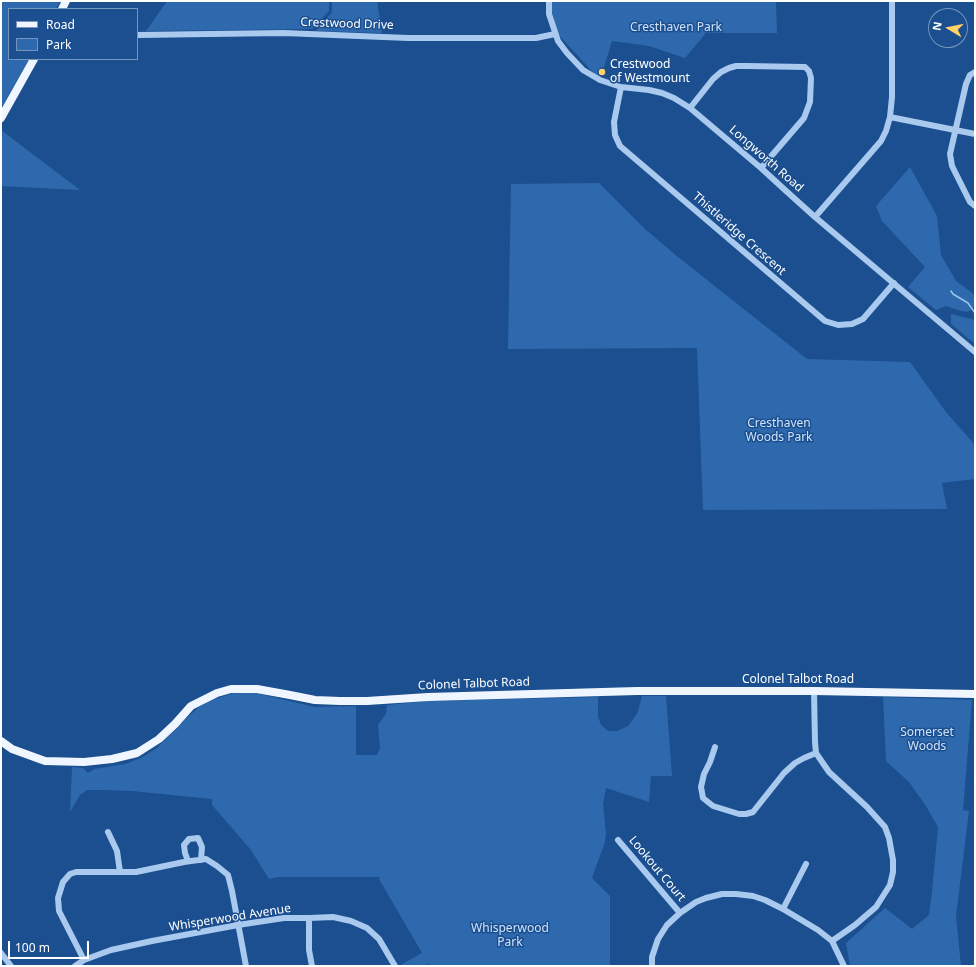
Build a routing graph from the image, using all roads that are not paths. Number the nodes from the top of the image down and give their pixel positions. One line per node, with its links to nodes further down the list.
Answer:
1 (549, 1): 3 (street, Longworth Road)
2 (892, 1): 9 (street)
3 (555, 34): 4 (street, Crestwood Drive); 7 (street, Longworth Road)
4 (138, 35)
5 (33, 60): 10 (main road)
6 (975, 72): 11 (street)
7 (621, 87): 8 (street, Longworth Road); 16 (street, Thistleridge Crescent)
8 (690, 108): 13 (street, Longworth Road); 13 (street)
9 (890, 117): 11 (street); 15 (street)
10 (1, 118)
11 (955, 130): 12 (street); 14 (street)
12 (975, 134)
13 (761, 168): 15 (street, Longworth Road)
14 (975, 206)
15 (815, 217): 16 (street, Longworth Road)
16 (894, 283): 17 (street, Longworth Road)
17 (975, 352)
18 (814, 691): 19 (main road, Colonel Talbot Road); 20 (main road, Colonel Talbot Road); 22 (street)
19 (975, 694)
20 (1, 741)
21 (715, 747): 22 (street)
22 (816, 753): 33 (street)
23 (108, 832): 28 (street)
24 (618, 840): 30 (street, Lookout Court)
25 (201, 860): 26 (street); 26 (street); 32 (street)
26 (188, 861): 28 (street)
27 (806, 864): 29 (street)
28 (120, 872): 35 (street)
29 (783, 909): 30 (street); 33 (street)
30 (680, 913): 41 (street)
31 (309, 918): 32 (street, Whisperwood Avenue); 39 (street); 40 (street, Whisperwood Avenue)
32 (238, 926): 35 (street, Whisperwood Avenue); 38 (street)
33 (832, 941): 42 (street)
34 (1, 953): 36 (street)
35 (84, 960): 37 (street, Whisperwood Avenue)
36 (11, 966)
37 (75, 966)
38 (246, 966)
39 (312, 966)
40 (395, 966)
41 (652, 966)
42 (844, 966)

